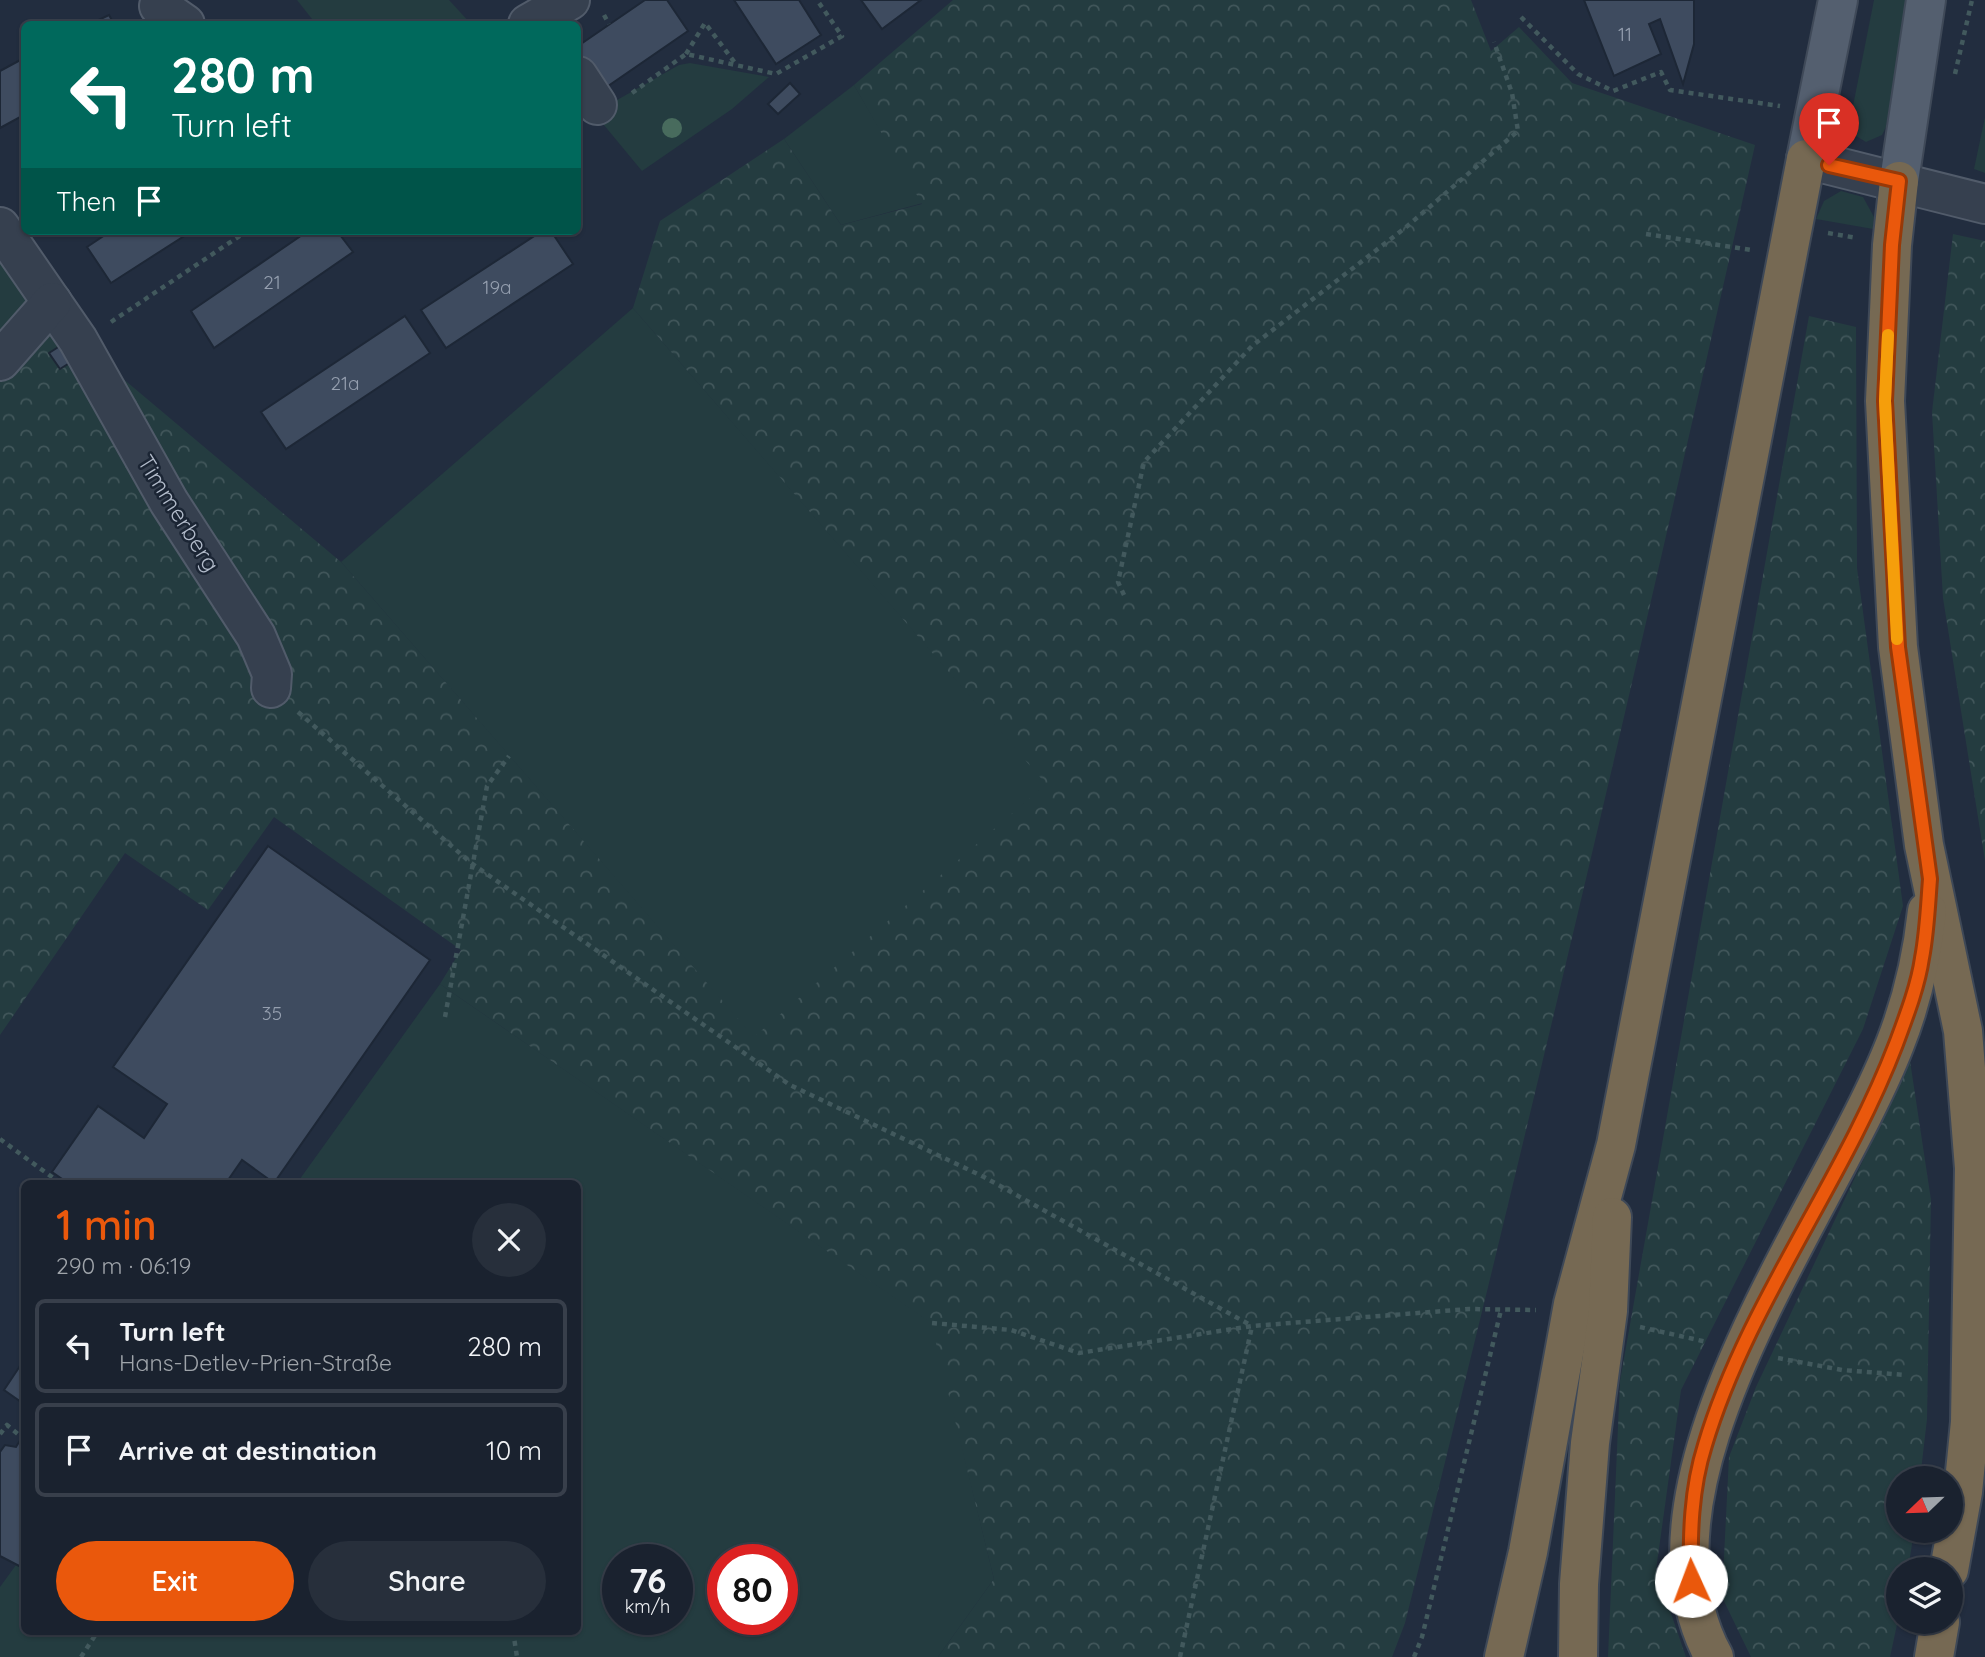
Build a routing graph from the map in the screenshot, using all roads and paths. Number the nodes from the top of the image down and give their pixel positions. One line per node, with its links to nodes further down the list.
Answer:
1 (817, 0): 7 (path)
2 (1838, 0): 10 (main road)
3 (1926, 0): 11 (main road)
4 (1521, 17): 9 (path)
5 (1493, 42): 22 (path)
6 (686, 54): 7 (path); 7 (path); 8 (path)
7 (736, 64)
8 (587, 91)
9 (1788, 108)
10 (1806, 159): 11 (street); 14 (highway)
11 (1899, 181): 12 (street); 17 (highway)
12 (1985, 204)
13 (0, 226): 19 (street, Timmerberg)
14 (1792, 226): 17 (path); 29 (highway)
15 (1646, 234): 18 (path)
16 (241, 235): 20 (path)
17 (1892, 245): 26 (highway)
18 (1759, 252)
19 (52, 302): 20 (street, Timmerberg); 21 (street)
20 (78, 340): 23 (street, Timmerberg)
21 (0, 361)
22 (1124, 595)
23 (271, 688): 25 (path)
24 (509, 756): 25 (path)
25 (471, 863): 27 (path); 34 (path)
26 (1930, 879): 41 (highway); 51 (highway)
27 (445, 1017)
28 (0, 1139): 30 (path)
29 (1616, 1145): 49 (highway); 50 (highway)
30 (57, 1180)
31 (1501, 1310): 32 (path); 34 (path); 48 (path)
32 (1539, 1310)
33 (932, 1323): 34 (path)
34 (1252, 1326): 47 (path)
35 (1633, 1326): 36 (path)
36 (1717, 1345)
37 (1767, 1355): 38 (path)
38 (1906, 1376)
39 (0, 1434): 40 (path)
40 (21, 1437)
41 (1951, 1557)
42 (1938, 1634): 52 (highway)
43 (95, 1635): 45 (path)
44 (514, 1635): 46 (path)
45 (81, 1657)
46 (517, 1657)
47 (1180, 1657)
48 (1414, 1657)
49 (1504, 1657)
50 (1578, 1657)
51 (1714, 1657)
52 (1934, 1657)

